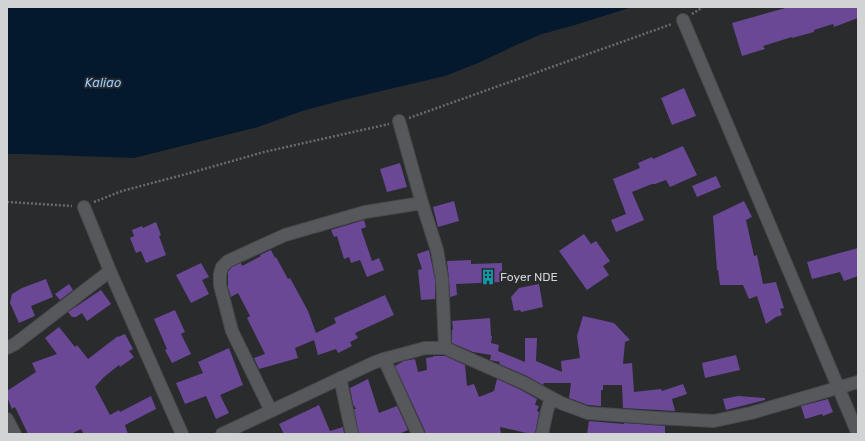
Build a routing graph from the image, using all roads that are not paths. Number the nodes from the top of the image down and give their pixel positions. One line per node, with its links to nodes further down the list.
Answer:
1 (683, 20): 11 (street)
2 (399, 121): 3 (street)
3 (422, 203): 7 (street); 13 (street)
4 (84, 206): 5 (street)
5 (110, 271): 6 (street); 16 (street)
6 (7, 348)
7 (445, 348): 8 (street); 12 (street)
8 (384, 359): 9 (street); 19 (street)
9 (340, 378): 13 (street); 18 (street)
10 (858, 382): 11 (street)
11 (839, 387): 12 (street); 21 (street)
12 (551, 398): 20 (street)
13 (271, 411): 17 (street)
14 (7, 419): 15 (street)
15 (15, 434)
16 (182, 434)
17 (222, 434)
18 (352, 434)
19 (418, 434)
20 (542, 434)
21 (858, 434)

